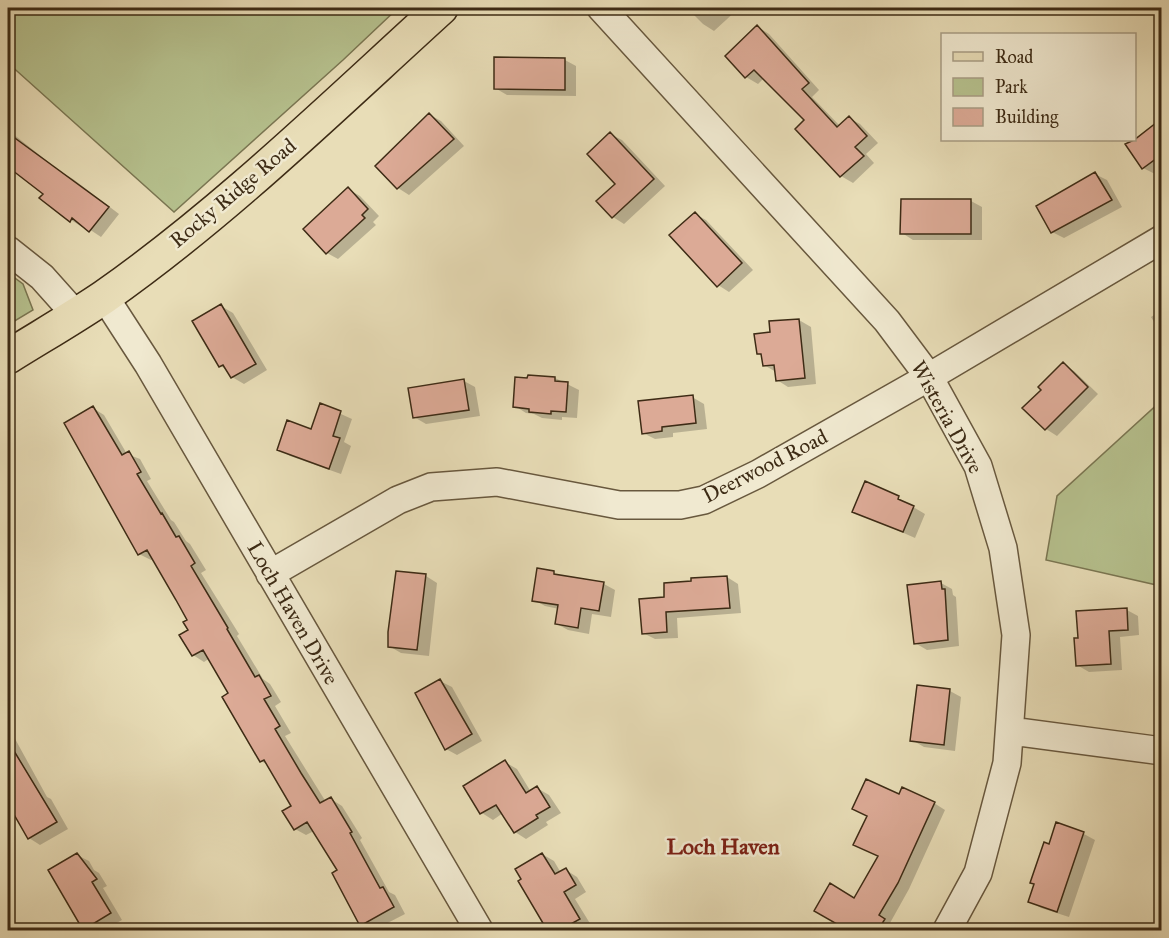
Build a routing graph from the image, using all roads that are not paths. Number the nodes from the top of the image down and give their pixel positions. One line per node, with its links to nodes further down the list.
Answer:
1 (441, 8): 5 (main road, Rocky Ridge Road)
2 (601, 8): 8 (street, Wisteria Drive)
3 (1161, 239): 8 (street, Deerwood Road)
4 (8, 250): 6 (street)
5 (104, 296): 6 (main road, Rocky Ridge Road); 9 (street, Loch Haven Drive)
6 (76, 315): 7 (main road, Rocky Ridge Road)
7 (8, 357)
8 (929, 377): 9 (street, Deerwood Road); 10 (street, Wisteria Drive)
9 (270, 574): 12 (street, Loch Haven Drive)
10 (1011, 731): 11 (street); 13 (street, Wisteria Drive)
11 (1161, 751)
12 (479, 930)
13 (947, 930)

